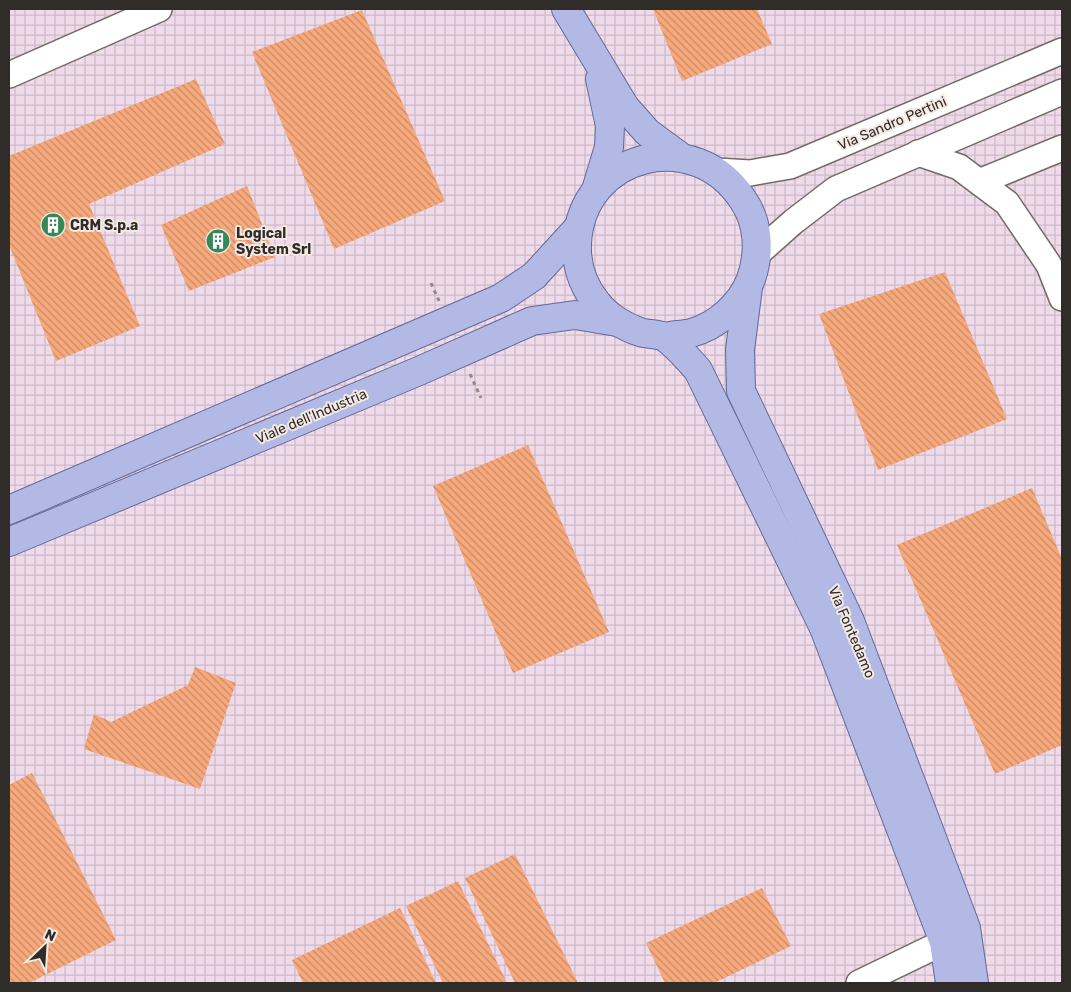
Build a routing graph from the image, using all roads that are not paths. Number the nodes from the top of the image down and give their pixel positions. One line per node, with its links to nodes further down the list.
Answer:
1 (159, 9): 5 (street)
2 (566, 9): 4 (main road, Via Fontedamo)
3 (1062, 51): 10 (street, Via Sandro Pertini)
4 (596, 60): 9 (main road, Via Fontedamo); 12 (main road, Via Fontedamo)
5 (9, 75)
6 (1062, 92): 8 (street)
7 (1062, 148): 11 (street)
8 (918, 153): 11 (street); 14 (street)
9 (681, 157): 10 (main road, Via Fontedamo); 12 (main road, Via Fontedamo)
10 (717, 172): 14 (main road, Via Fontedamo)
11 (979, 182): 16 (street)
12 (596, 190): 13 (main road, Via Fontedamo)
13 (578, 228): 17 (main road, Via Fontedamo); 19 (main road)
14 (757, 254): 15 (main road, Via Fontedamo)
15 (749, 284): 18 (main road, Via Fontedamo); 24 (main road, Via Fontedamo)
16 (1062, 298)
17 (617, 322): 18 (main road, Via Fontedamo); 20 (main road, Viale dell'Industria)
18 (665, 336): 21 (main road, Via Fontedamo)
19 (9, 510)
20 (9, 542)
21 (944, 942): 22 (street); 23 (main road, Via Fontedamo)
22 (860, 983)
23 (950, 983)
24 (974, 983)

